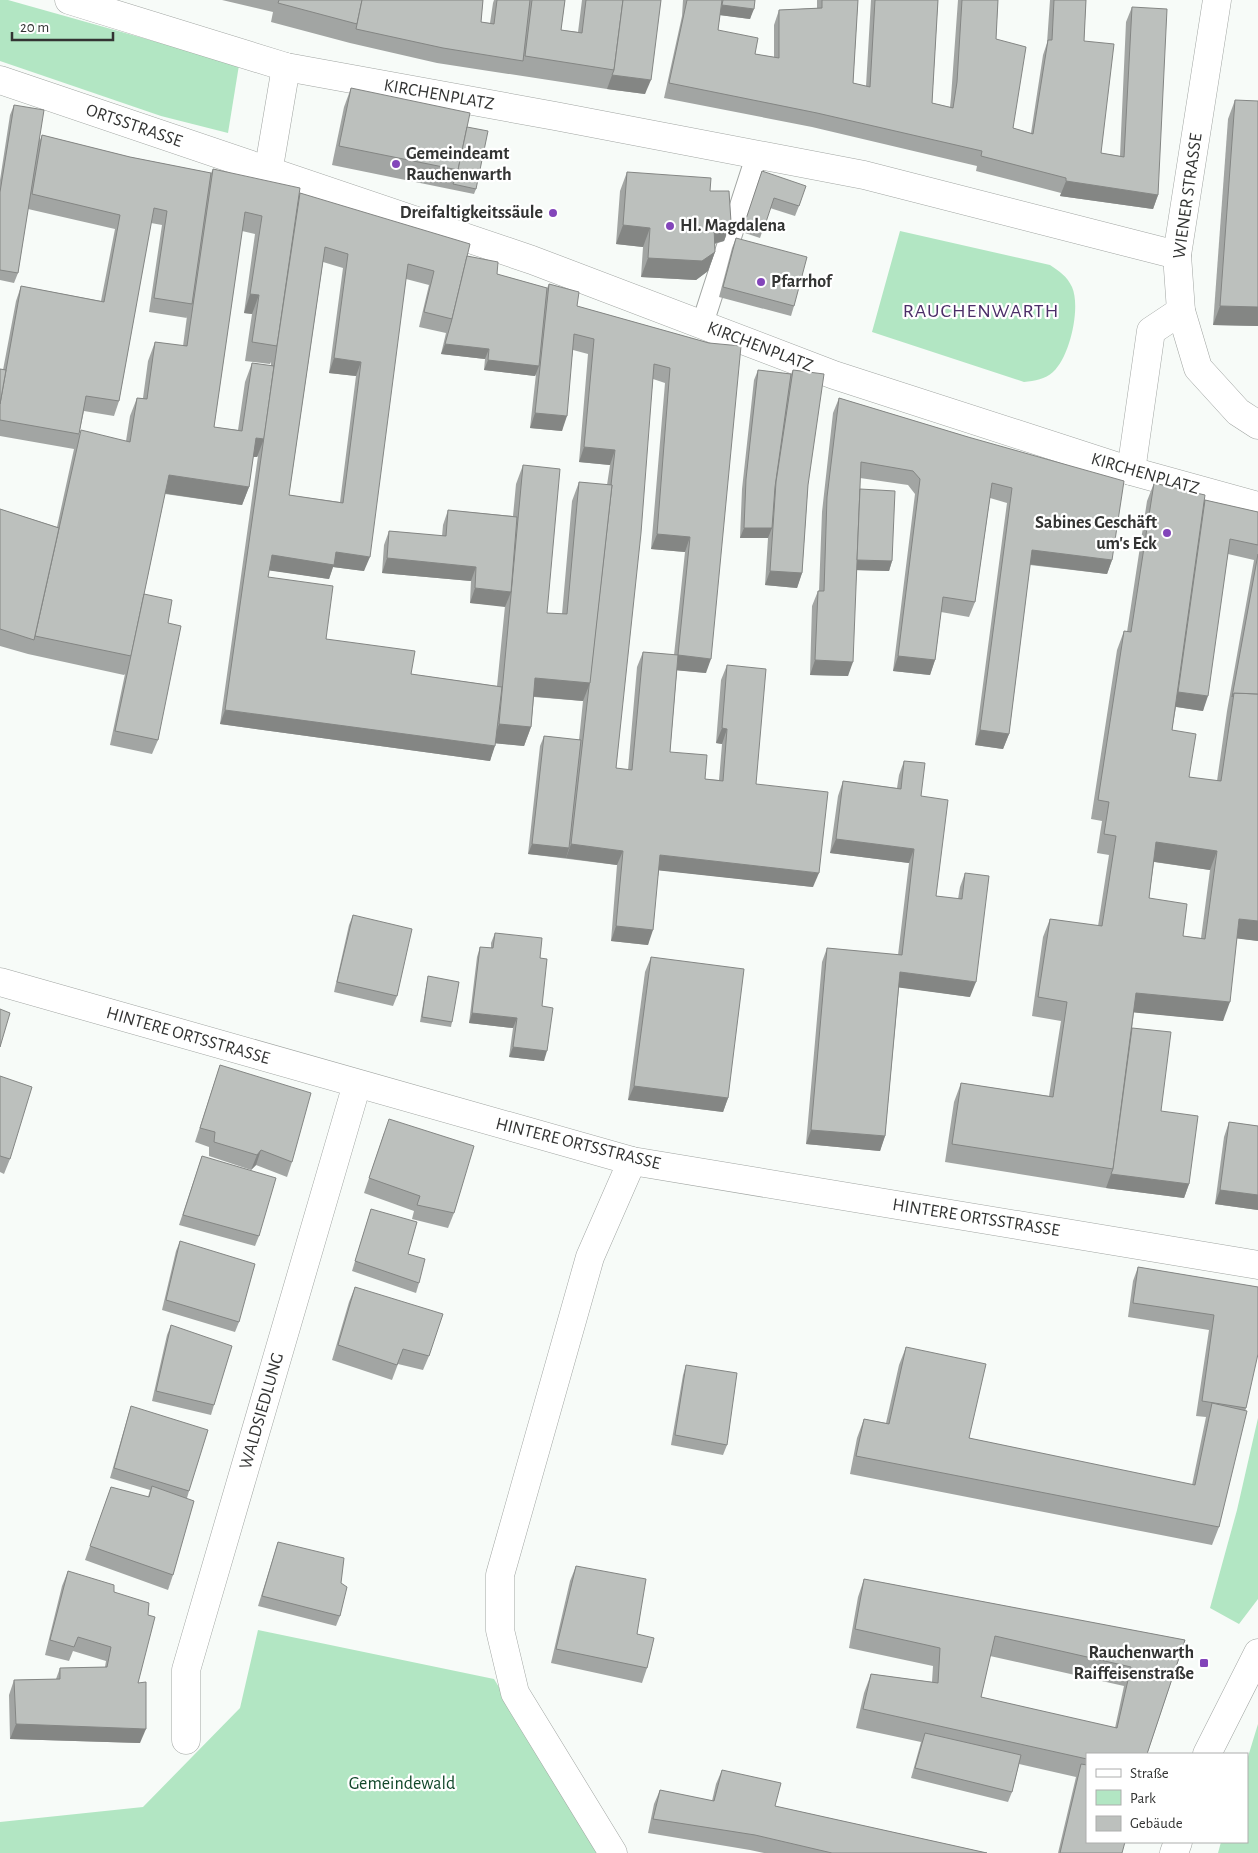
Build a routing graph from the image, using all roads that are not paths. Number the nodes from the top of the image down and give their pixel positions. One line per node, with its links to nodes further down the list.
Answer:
1 (69, 0): 3 (street)
2 (1218, 0): 7 (street, WIENER STRASSE)
3 (286, 67): 5 (street, KIRCHENPLATZ); 6 (street)
4 (0, 80): 6 (street, ORTSSTRASSE)
5 (757, 155): 7 (street, KIRCHENPLATZ); 9 (street)
6 (268, 172): 9 (street, KIRCHENPLATZ)
7 (1177, 255): 8 (street, WIENER STRASSE)
8 (1181, 311): 10 (street, WIENER STRASSE); 11 (street)
9 (702, 325): 11 (street, KIRCHENPLATZ)
10 (1258, 425)
11 (1131, 471): 12 (street, KIRCHENPLATZ)
12 (1258, 506)
13 (0, 982): 14 (street, HINTERE ORTSSTRASSE)
14 (357, 1084): 15 (street, HINTERE ORTSSTRASSE); 18 (street, WALDSIEDLUNG)
15 (632, 1161): 16 (street, HINTERE ORTSSTRASSE); 20 (street)
16 (1258, 1265)
17 (1258, 1653): 19 (street)
18 (186, 1740)
19 (1208, 1753)
20 (613, 1853)

